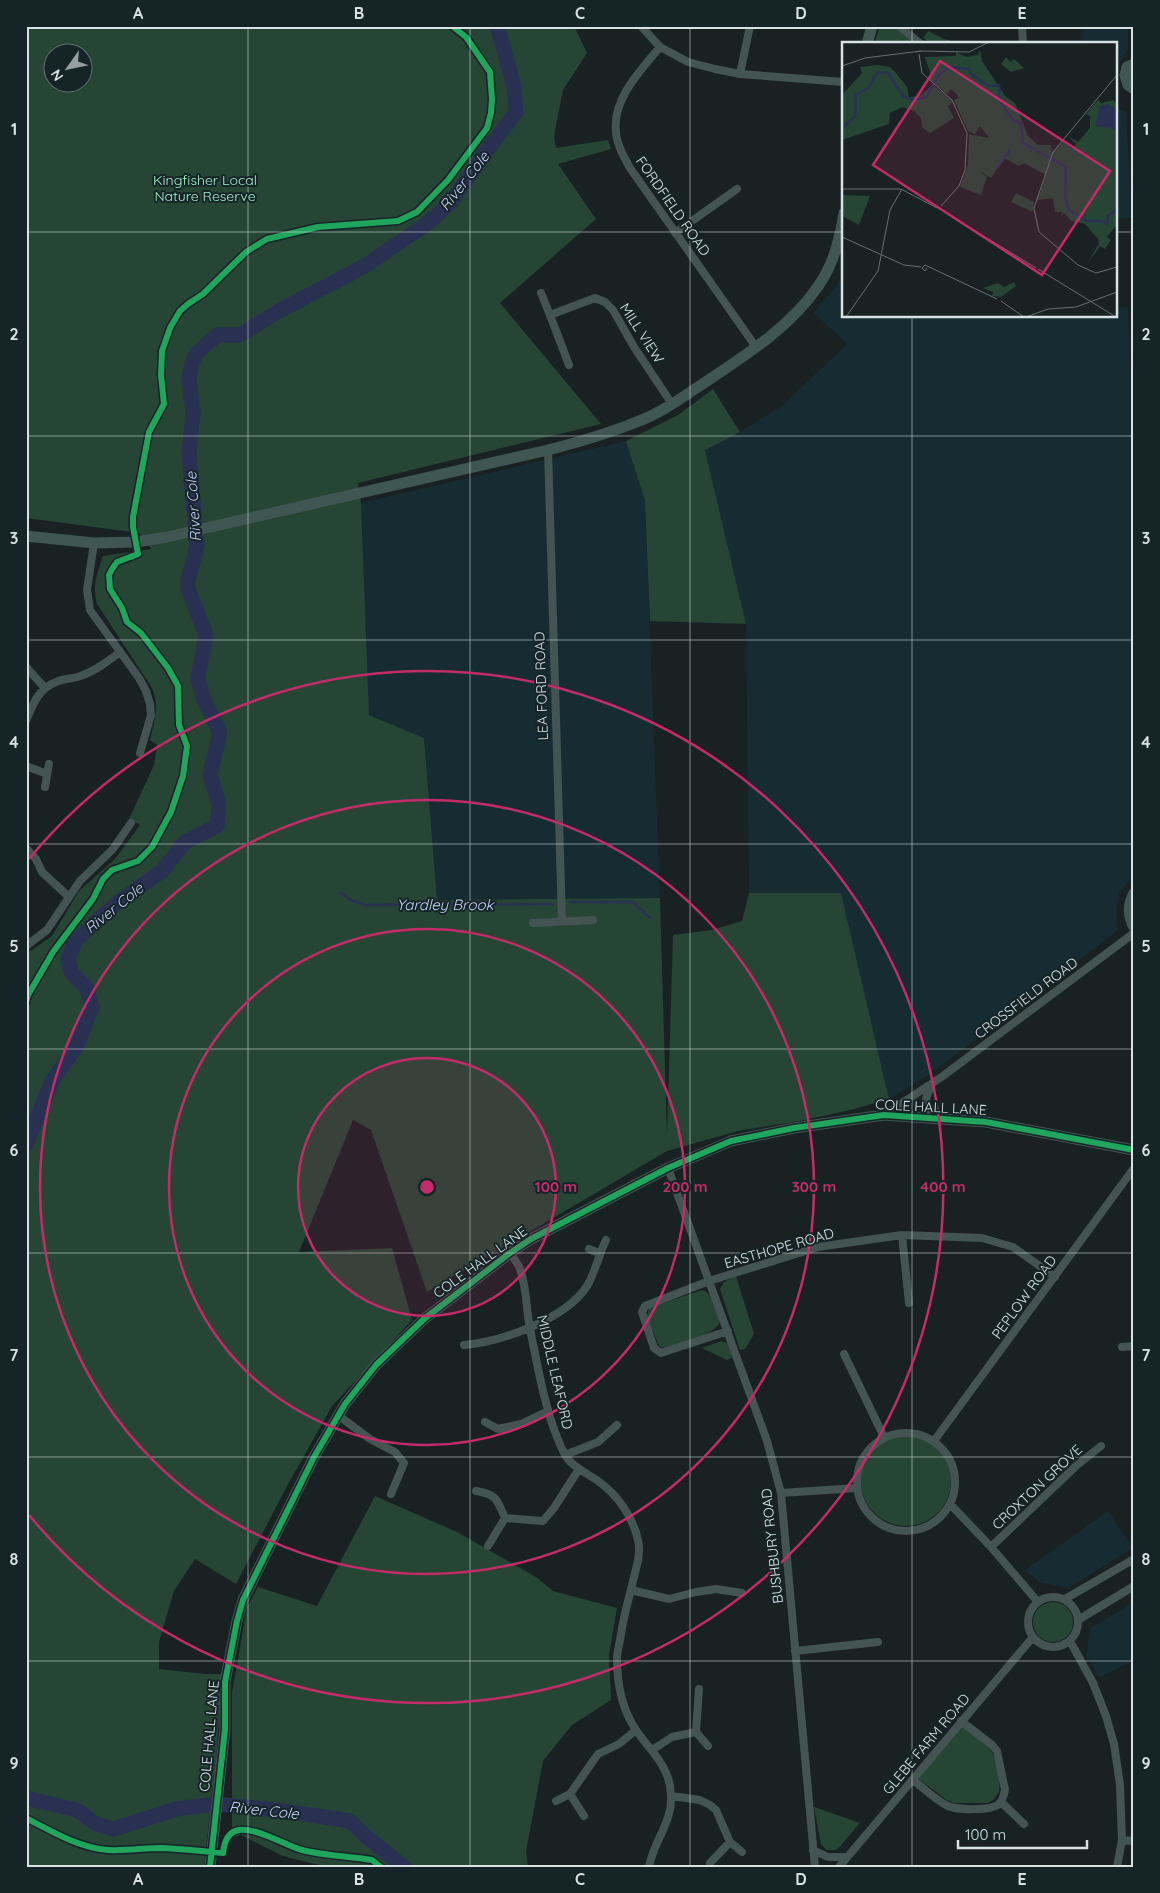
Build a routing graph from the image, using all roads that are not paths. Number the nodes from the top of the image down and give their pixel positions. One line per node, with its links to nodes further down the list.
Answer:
1 (640, 26): 11 (street)
2 (750, 26): 13 (street)
3 (872, 26): 8 (street)
4 (899, 26): 7 (street)
5 (903, 26): 7 (street)
6 (1022, 26): 10 (street)
7 (908, 35): 9 (street)
8 (868, 42)
9 (918, 42)
10 (1023, 42)
11 (660, 47): 13 (street); 19 (street, FORDFIELD ROAD)
12 (1134, 64): 14 (street)
13 (740, 74): 15 (street)
14 (1120, 74): 16 (street)
15 (842, 82)
16 (1134, 89)
17 (738, 189): 19 (street)
18 (842, 223): 22 (street)
19 (675, 233): 22 (street, FORDFIELD ROAD)
20 (541, 292): 21 (street)
21 (550, 315): 23 (street); 24 (street, MILL VIEW)
22 (756, 347): 24 (street)
23 (568, 365)
24 (672, 404): 25 (street)
25 (548, 450): 27 (street); 41 (street, LEA FORD ROAD)
26 (26, 536): 27 (street)
27 (94, 543): 28 (street)
28 (120, 652): 30 (street); 32 (street)
29 (26, 666): 30 (street)
30 (45, 688): 31 (street)
31 (26, 721)
32 (140, 754)
33 (49, 764): 35 (street)
34 (26, 766): 35 (street)
35 (47, 774): 36 (street)
36 (45, 787)
37 (132, 823): 40 (street)
38 (26, 848): 40 (street)
39 (1134, 893): 44 (street)
40 (68, 896): 46 (street)
41 (562, 920): 42 (street); 43 (street)
42 (593, 920)
43 (533, 923)
44 (1134, 927)
45 (1134, 933): 47 (street, CROSSFIELD ROAD)
46 (26, 946)
47 (933, 1082): 48 (street, CROSSFIELD ROAD); 49 (street)
48 (884, 1115): 49 (street, COLE HALL LANE); 51 (street, COLE HALL LANE)
49 (927, 1117): 50 (street, COLE HALL LANE)
50 (1134, 1150)
51 (668, 1168): 56 (street, COLE HALL LANE); 59 (street, BUSHBURY ROAD)
52 (1134, 1168): 58 (street, PEPLOW ROAD)
53 (902, 1235): 58 (street, EASTHOPE ROAD); 59 (street, EASTHOPE ROAD); 60 (street)
54 (606, 1240): 57 (street)
55 (589, 1249): 57 (street)
56 (510, 1253): 61 (street, MIDDLE LEAFORD); 68 (street, COLE HALL LANE)
57 (599, 1253): 61 (street)
58 (1054, 1278): 72 (street, PEPLOW ROAD)
59 (709, 1281): 62 (street, BUSHBURY ROAD); 62 (street, EASTHOPE ROAD)
60 (909, 1303)
61 (530, 1327): 63 (street); 67 (street, MIDDLE LEAFORD)
62 (728, 1330): 78 (street, BUSHBURY ROAD)
63 (464, 1345)
64 (1134, 1346): 65 (street)
65 (1122, 1347)
66 (844, 1354): 71 (street)
67 (548, 1411): 69 (street); 74 (street, MIDDLE LEAFORD)
68 (339, 1416): 79 (street); 115 (street, COLE HALL LANE)
69 (485, 1422)
70 (617, 1425): 74 (street)
71 (884, 1437): 72 (street); 76 (street)
72 (934, 1441): 80 (street)
73 (1101, 1446): 83 (street, CROXTON GROVE)
74 (565, 1455): 75 (street, MIDDLE LEAFORD)
75 (579, 1469): 81 (street); 86 (street, MIDDLE LEAFORD)
76 (857, 1488): 78 (street); 80 (street)
77 (476, 1491): 81 (street)
78 (781, 1493): 94 (street, BUSHBURY ROAD)
79 (391, 1494)
80 (950, 1504): 83 (street)
81 (505, 1518): 82 (street)
82 (488, 1546)
83 (991, 1547): 89 (street)
84 (1134, 1559): 88 (street)
85 (1134, 1586): 90 (street)
86 (631, 1590): 87 (street); 97 (street, MIDDLE LEAFORD)
87 (742, 1593)
88 (1064, 1599): 89 (street); 90 (street)
89 (1038, 1602): 91 (street)
90 (1078, 1620): 92 (street)
91 (1033, 1637): 92 (street); 96 (street, GLEBE FARM ROAD)
92 (1070, 1641): 108 (street)
93 (878, 1642): 94 (street)
94 (795, 1651): 111 (street, BUSHBURY ROAD)
95 (699, 1689): 98 (street)
96 (961, 1721): 101 (street, GLEBE FARM ROAD); 105 (street)
97 (636, 1730): 100 (street, MIDDLE LEAFORD); 102 (street)
98 (696, 1732): 99 (street); 100 (street)
99 (708, 1746)
100 (652, 1750): 103 (street, MIDDLE LEAFORD)
101 (913, 1780): 105 (street); 113 (street, GLEBE FARM ROAD)
102 (570, 1794): 104 (street); 106 (street)
103 (672, 1796): 110 (street); 116 (street, MIDDLE LEAFORD)
104 (556, 1801)
105 (1001, 1802): 107 (street)
106 (584, 1816)
107 (1024, 1824)
108 (1122, 1840): 109 (street); 119 (street)
109 (1134, 1841)
110 (730, 1842): 112 (street); 114 (street)
111 (813, 1850): 113 (street); 117 (street, BUSHBURY ROAD)
112 (742, 1852)
113 (847, 1857): 118 (street, GLEBE FARM ROAD)
114 (710, 1863)
115 (210, 1867)
116 (649, 1867)
117 (815, 1867)
118 (839, 1867)
119 (1117, 1867)

